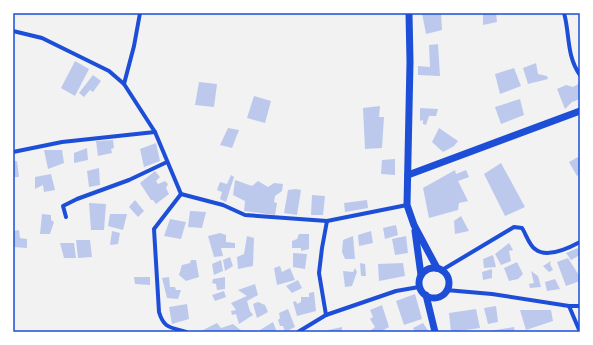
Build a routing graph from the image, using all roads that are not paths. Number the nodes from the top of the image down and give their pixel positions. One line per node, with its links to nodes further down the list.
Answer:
1 (140, 13): 6 (street)
2 (409, 13): 11 (street)
3 (564, 13): 5 (street)
4 (13, 31): 6 (street)
5 (580, 75)
6 (124, 84): 8 (street)
7 (580, 110): 11 (street)
8 (155, 132): 9 (street); 10 (street)
9 (13, 152)
10 (168, 162): 12 (street); 14 (street)
11 (408, 175): 13 (street)
12 (182, 194): 15 (street); 26 (street)
13 (407, 205): 15 (street); 16 (street)
14 (66, 217)
15 (327, 221): 25 (street)
16 (414, 225): 18 (street); 19 (street)
17 (580, 242): 18 (street)
18 (440, 269): 19 (street); 21 (street)
19 (421, 275): 20 (street)
20 (420, 286): 22 (street); 25 (street)
21 (446, 290): 22 (street); 23 (street)
22 (426, 295): 28 (street)
23 (569, 306): 24 (street); 29 (street)
24 (580, 306)
25 (326, 315): 27 (street)
26 (186, 332)
27 (298, 332)
28 (435, 332)
29 (580, 332)

